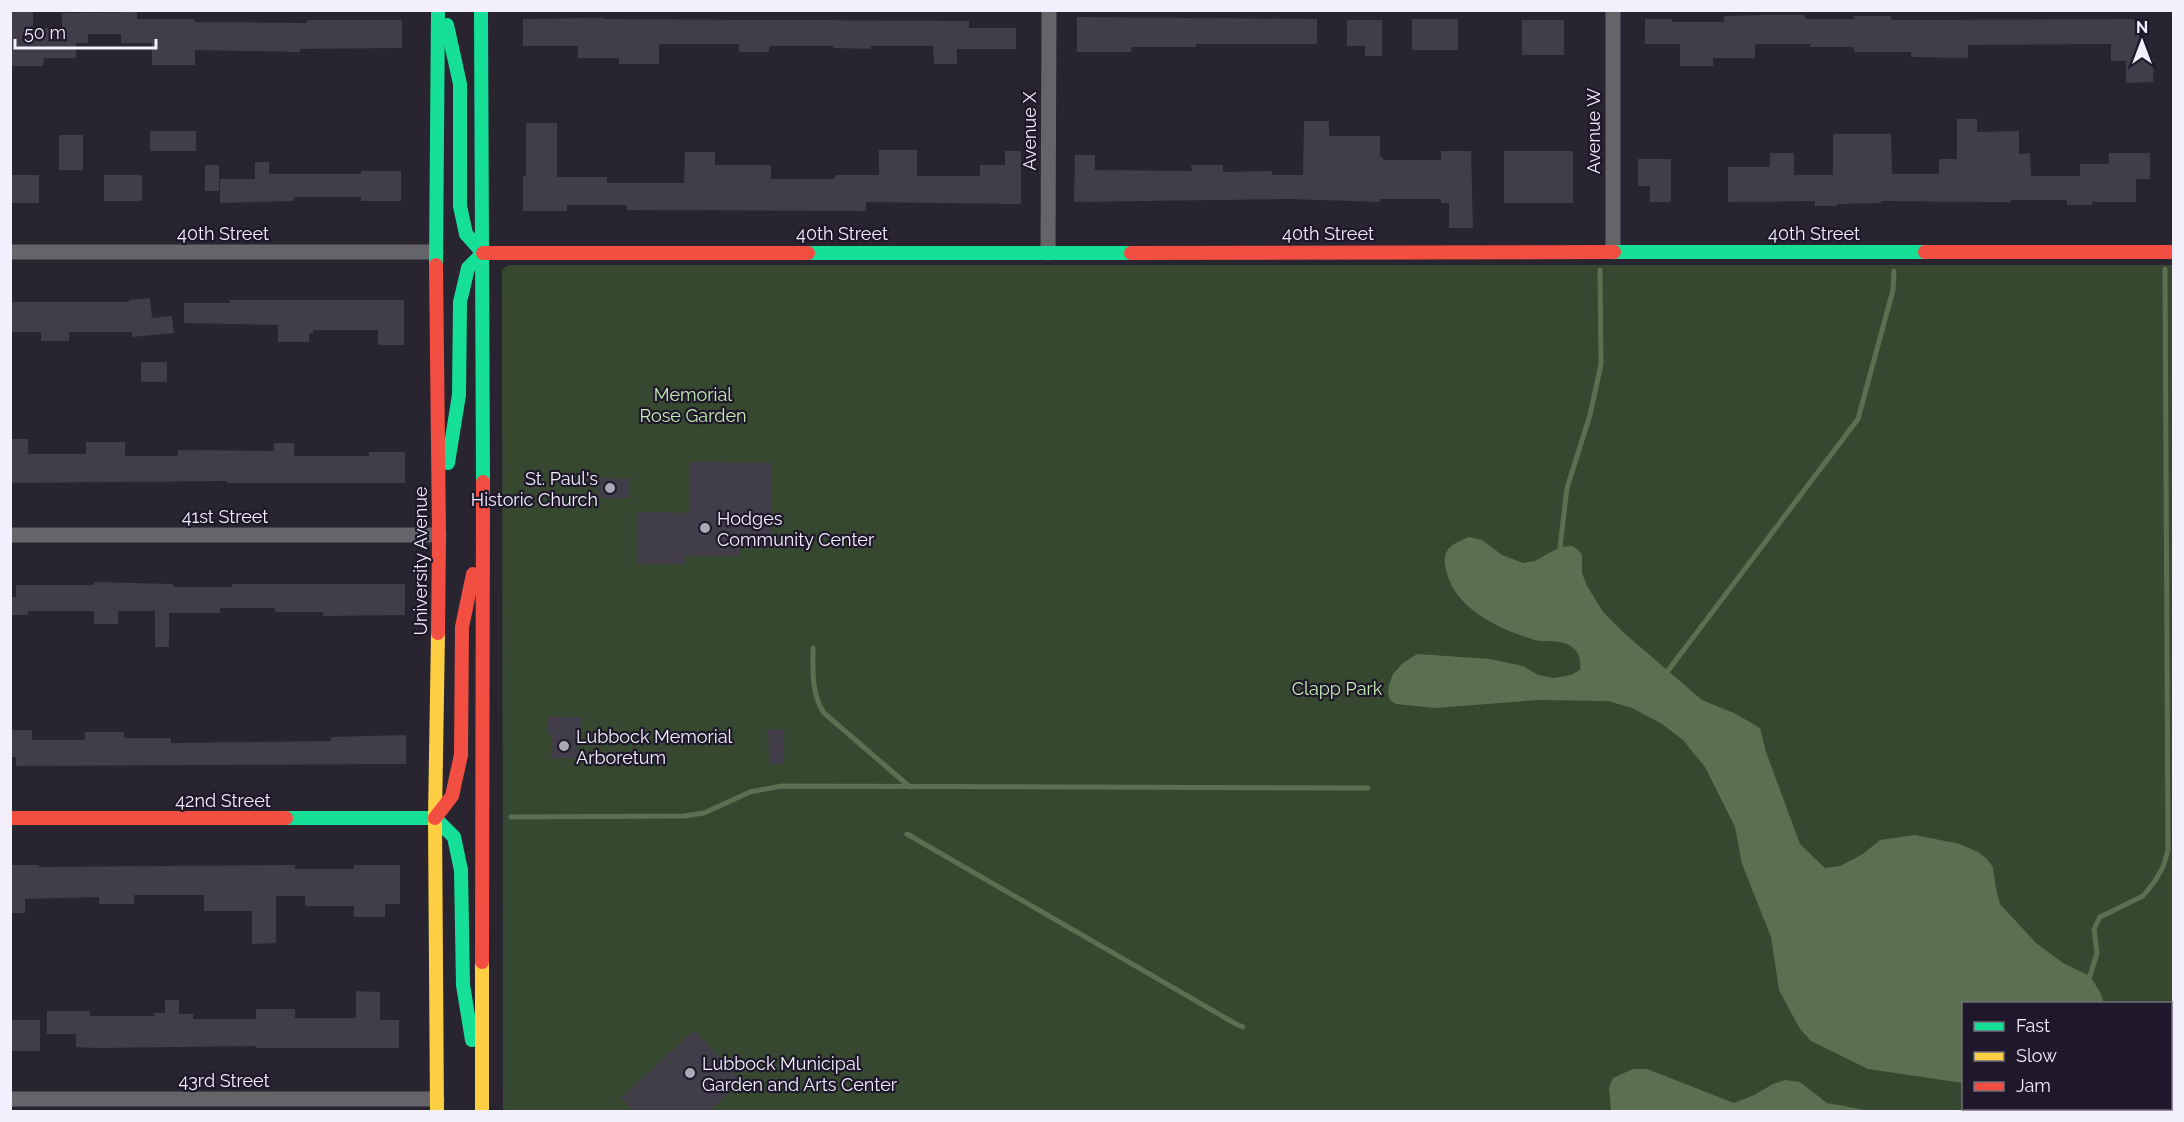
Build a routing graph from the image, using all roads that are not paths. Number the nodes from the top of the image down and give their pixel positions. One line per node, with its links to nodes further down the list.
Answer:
1 (438, 10): 7 (main road, University Avenue)
2 (444, 10): 10 (main road)
3 (481, 10): 10 (main road)
4 (1049, 10): 11 (street, Avenue X)
5 (1612, 10): 8 (street, Avenue W)
6 (10, 252): 7 (street, 40th Street)
7 (436, 252): 12 (main road, University Avenue)
8 (1612, 252): 9 (main road, 40th Street); 11 (main road, 40th Street)
9 (2174, 252)
10 (483, 253): 11 (main road, 40th Street); 12 (main road); 13 (main road)
11 (1048, 253)
12 (438, 528): 14 (street, 41st Street); 16 (main road, University Avenue)
13 (482, 534): 16 (main road); 18 (main road)
14 (10, 535)
15 (10, 818): 16 (main road, 42nd Street)
16 (435, 818): 18 (main road); 19 (main road, University Avenue)
17 (10, 1099): 19 (street, 43rd Street)
18 (482, 1105)
19 (439, 1107)

